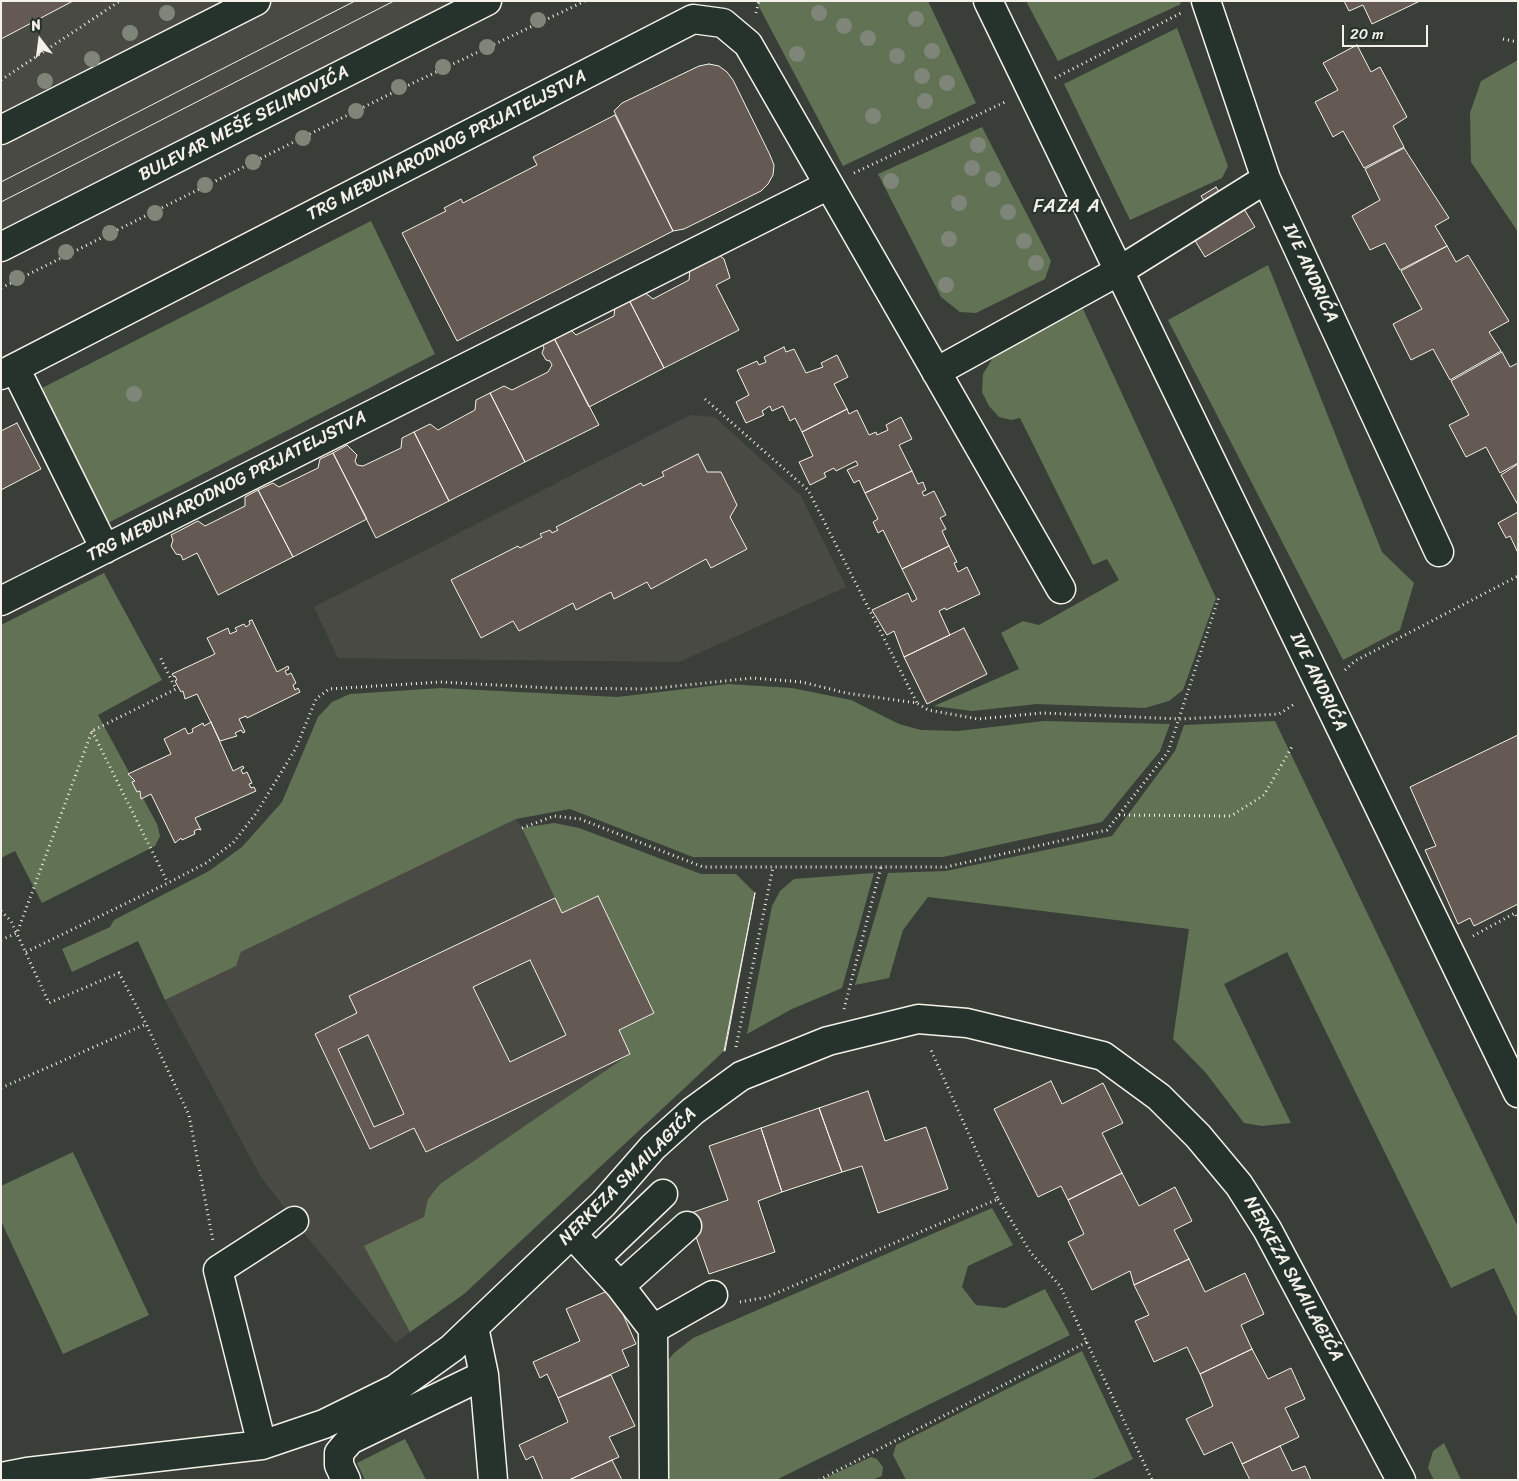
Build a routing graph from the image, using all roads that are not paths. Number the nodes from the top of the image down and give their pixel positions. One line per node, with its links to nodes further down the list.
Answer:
1 (256, 1): 5 (main road)
2 (487, 1): 8 (main road, BULEVAR MEŠE SELIMOVIĆA)
3 (988, 1): 9 (main road, IVE ANDRIĆA)
4 (1195, 6): 6 (main road, IVE ANDRIĆA)
5 (1, 130)
6 (1266, 179): 9 (main road); 13 (main road, IVE ANDRIĆA)
7 (829, 185): 10 (main road, TRG MEĐUNARODNOG PRIJATELJSTVA); 11 (main road, TRG MEĐUNARODNOG PRIJATELJSTVA); 12 (main road, TRG MEĐUNARODNOG PRIJATELJSTVA)
8 (1, 247)
9 (1119, 270): 11 (main road); 16 (main road, IVE ANDRIĆA)
10 (8, 372): 12 (main road)
11 (936, 372): 14 (main road)
12 (105, 549): 15 (main road, TRG MEĐUNARODNOG PRIJATELJSTVA)
13 (1439, 552)
14 (1061, 589)
15 (1, 601)
16 (1518, 1092)
17 (663, 1194): 21 (main road)
18 (294, 1221): 27 (main road)
19 (688, 1226): 22 (main road)
20 (572, 1234): 21 (main road); 24 (main road, NERKEZA SMAILAGIĆA); 33 (main road, NERKEZA SMAILAGIĆA)
21 (595, 1259): 22 (main road)
22 (620, 1286): 25 (main road)
23 (713, 1295): 25 (main road)
24 (474, 1327): 26 (main road); 27 (main road, NERKEZA SMAILAGIĆA)
25 (653, 1329): 32 (main road)
26 (484, 1374): 30 (main road); 31 (main road)
27 (262, 1445): 28 (main road, NERKEZA SMAILAGIĆA)
28 (116, 1471): 29 (main road, NERKEZA SMAILAGIĆA)
29 (1, 1477)
30 (346, 1480)
31 (493, 1480)
32 (654, 1480)
33 (1401, 1480)

